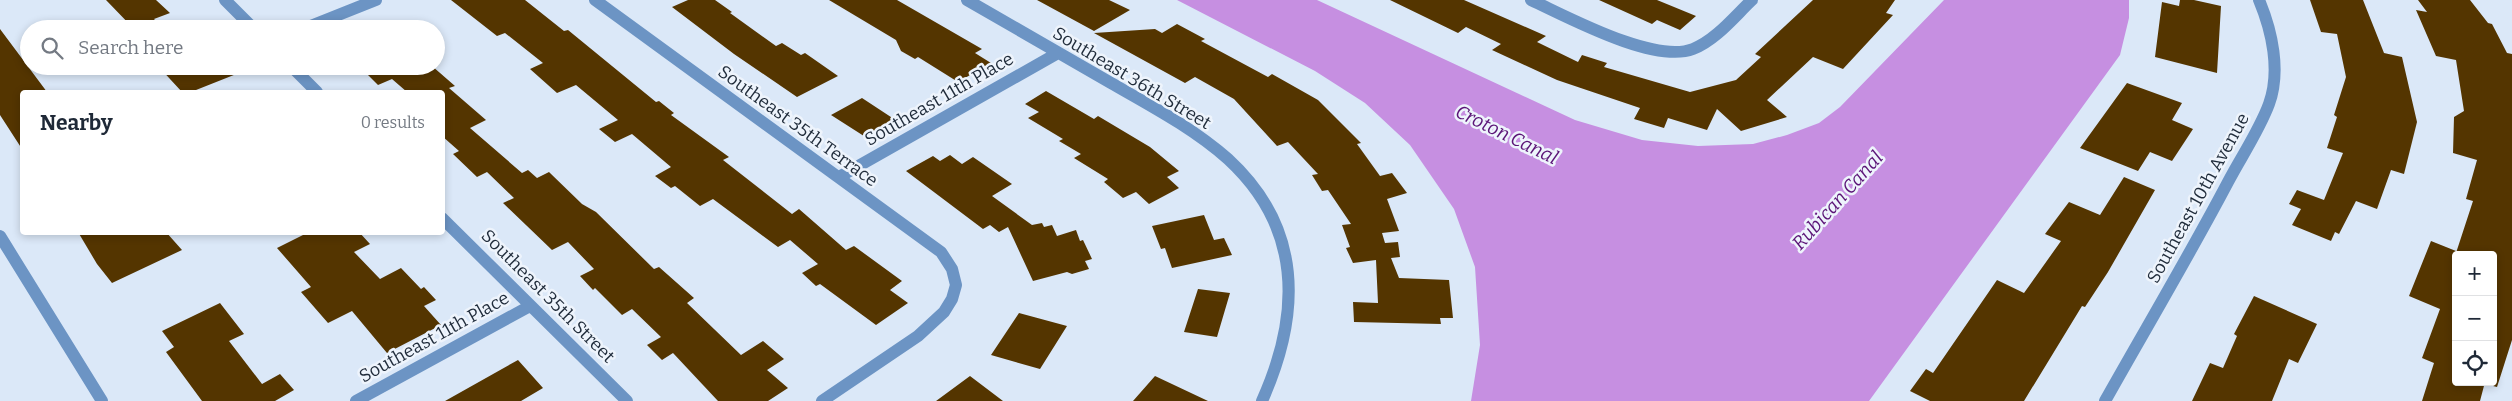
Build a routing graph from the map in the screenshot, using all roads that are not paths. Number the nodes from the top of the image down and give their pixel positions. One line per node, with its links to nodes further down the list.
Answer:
1 (225, 0): 8 (street)
2 (376, 0): 9 (street)
3 (595, 0): 13 (street, Southeast 35th Terrace)
4 (967, 0): 10 (street, Southeast 36th Street)
5 (1532, 0): 6 (street)
6 (1752, 0)
7 (2259, 0): 22 (street, Southeast 10th Avenue)
8 (245, 20)
9 (326, 20)
10 (1058, 52): 13 (street, Southeast 11th Place); 21 (street, Southeast 36th Street)
11 (300, 75): 12 (street)
12 (315, 90)
13 (839, 177): 20 (street, Southeast 35th Terrace)
14 (445, 221): 16 (street, Southeast 35th Street)
15 (0, 236): 17 (street)
16 (530, 306): 18 (street, Southeast 11th Place); 19 (street, Southeast 35th Street)
17 (102, 401)
18 (356, 401)
19 (627, 401)
20 (822, 401)
21 (1262, 401)
22 (2105, 401)

